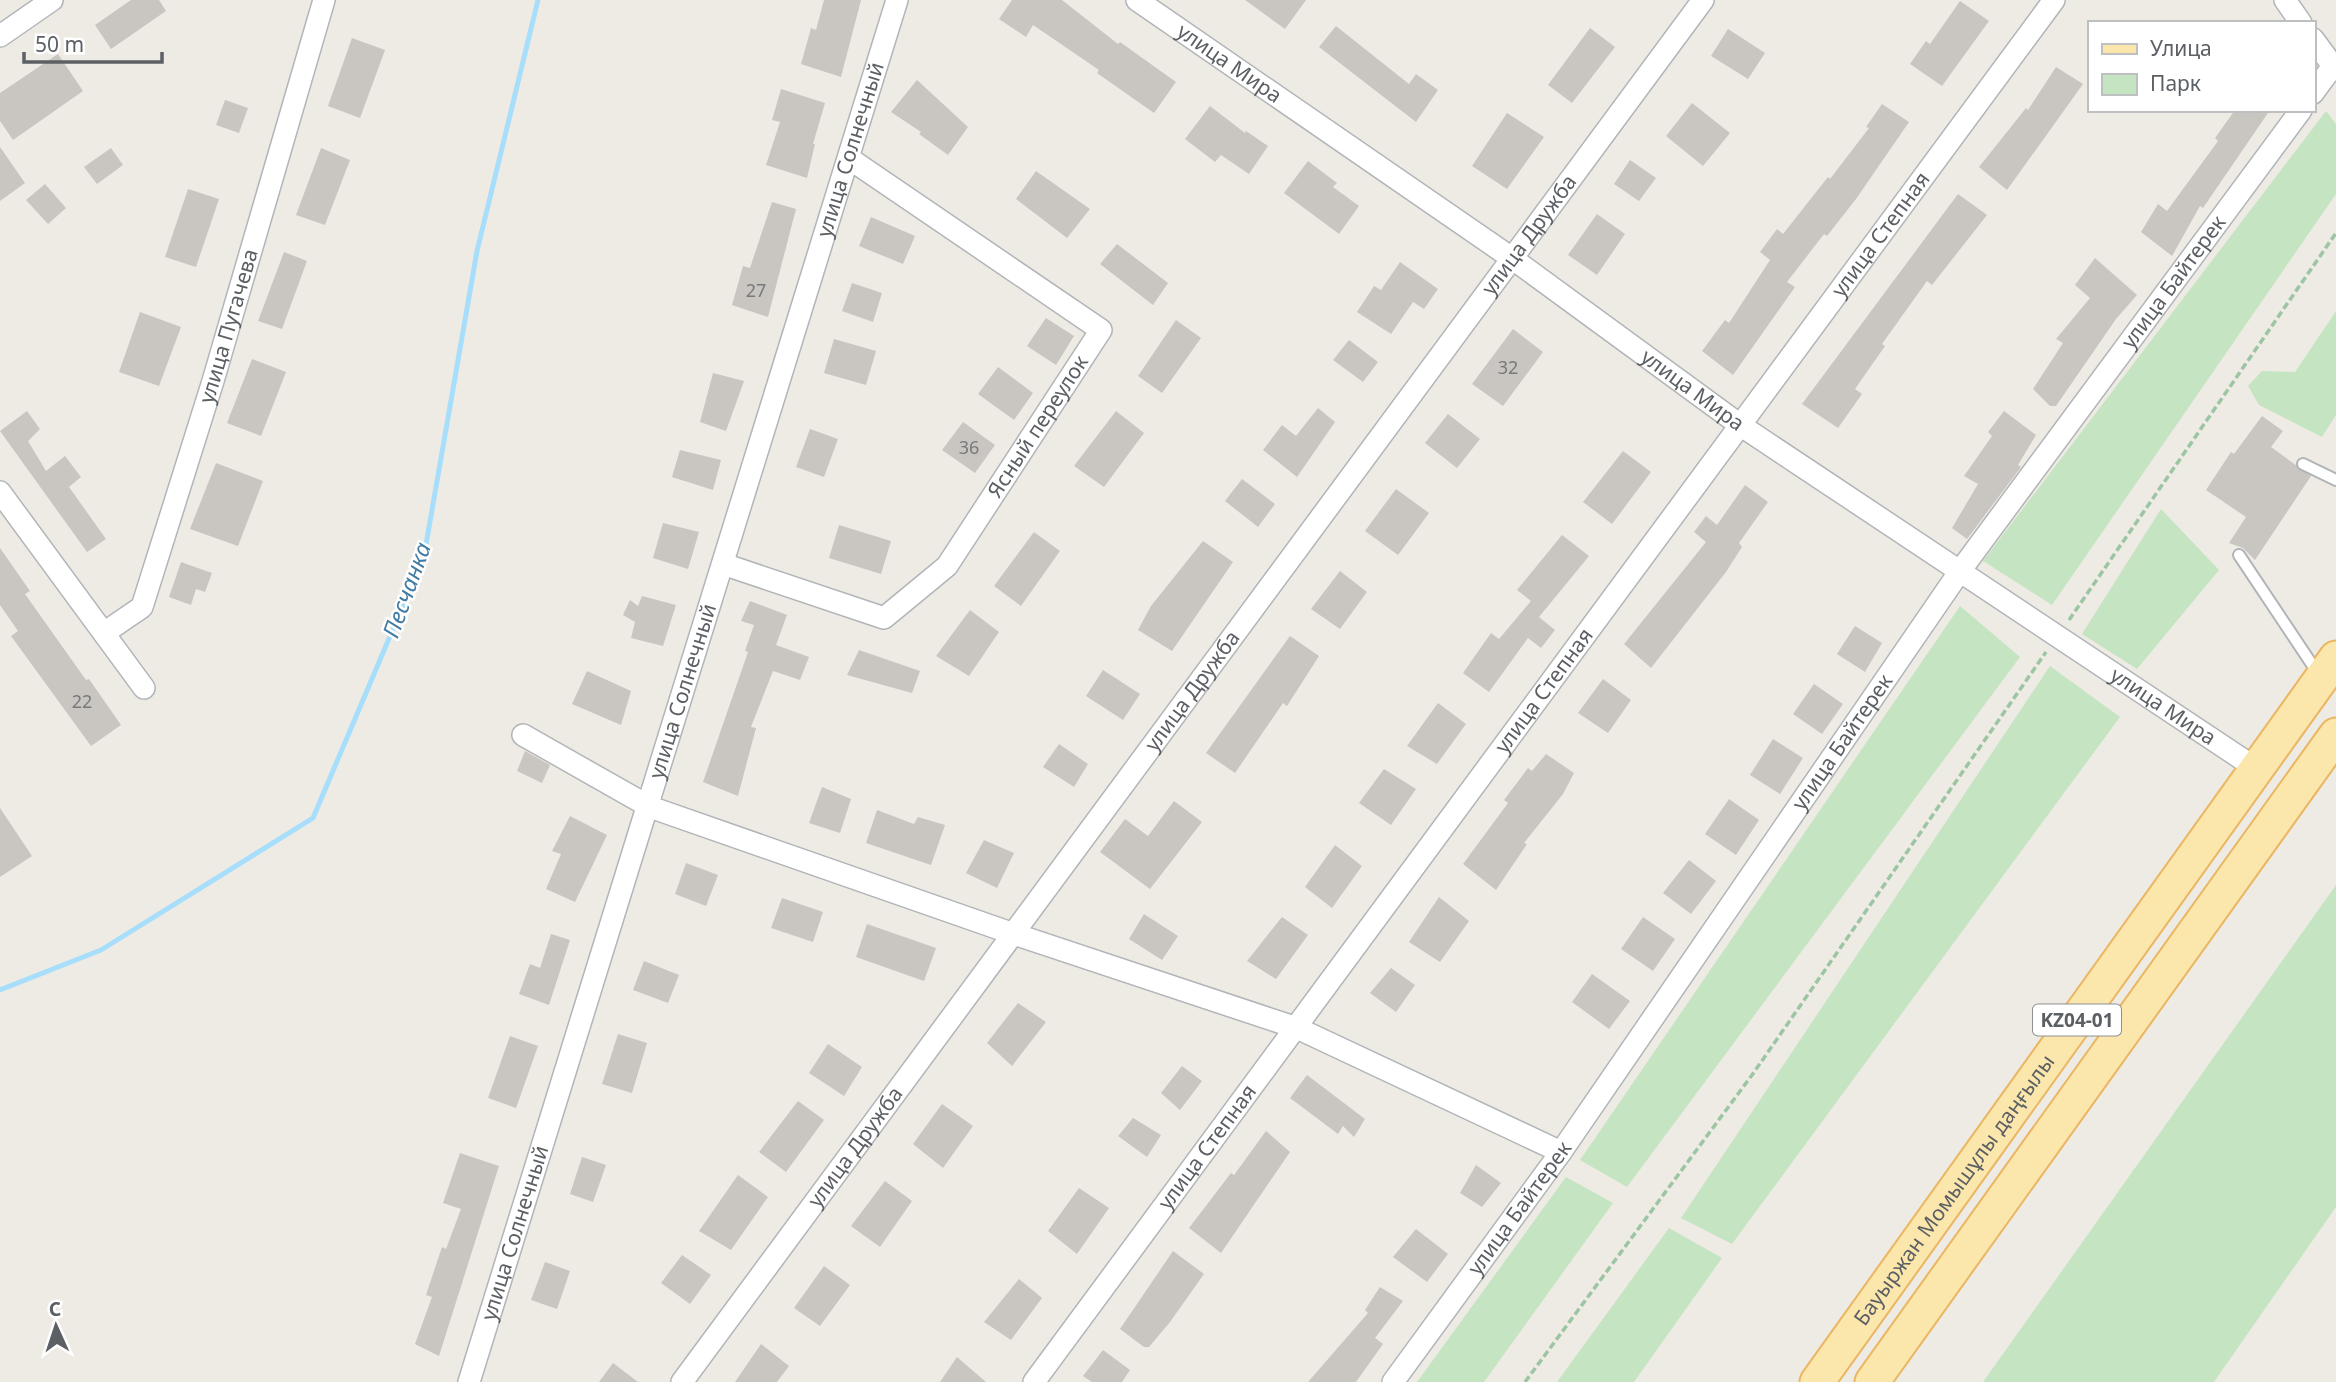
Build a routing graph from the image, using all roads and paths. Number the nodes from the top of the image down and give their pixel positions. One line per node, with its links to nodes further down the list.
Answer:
1 (52, 0): 9 (street)
2 (324, 0): 24 (street, улица Пугачева)
3 (897, 0): 14 (street, улица Солнечный)
4 (1138, 0): 16 (street, улица Мира)
5 (1703, 0): 16 (street, улица Дружба)
6 (2054, 0): 17 (street, улица Степная)
7 (2285, 0): 8 (street)
8 (2300, 21)
9 (0, 36)
10 (2315, 42): 11 (street)
11 (2335, 68): 12 (street)
12 (2315, 91)
13 (2300, 112): 23 (street, улица Байтерек)
14 (850, 159): 22 (street, улица Солнечный); 22 (street, Ясный переулок)
15 (2336, 233): 25 (path)
16 (1513, 259): 17 (street, улица Мира); 32 (street, улица Дружба)
17 (1740, 425): 23 (street, улица Мира); 33 (street, улица Степная)
18 (2303, 464): 19 (lane)
19 (2336, 480)
20 (0, 492): 24 (street)
21 (2239, 555): 26 (lane)
22 (723, 564): 31 (street, улица Солнечный)
23 (1960, 571): 25 (street, улица Мира); 34 (street, улица Байтерек)
24 (104, 633): 27 (street)
25 (2057, 636): 30 (street, улица Мира); 39 (path)
26 (2329, 668): 30 (main road, Бауыржан Момышұлы даңғылы / KZ04-01)
27 (144, 688)
28 (523, 735): 31 (street)
29 (2336, 735): 41 (main road, KZ04-01)
30 (2257, 769): 40 (main road, Бауыржан Момышұлы даңғылы / KZ04-01)
31 (650, 807): 32 (street); 35 (street, улица Солнечный)
32 (1012, 933): 33 (street); 36 (street, улица Дружба)
33 (1297, 1028): 34 (street); 37 (street, улица Степная)
34 (1561, 1152): 38 (street, улица Байтерек)
35 (470, 1382)
36 (682, 1382)
37 (1034, 1382)
38 (1393, 1382)
39 (1525, 1382)
40 (1817, 1382)
41 (1872, 1382)

